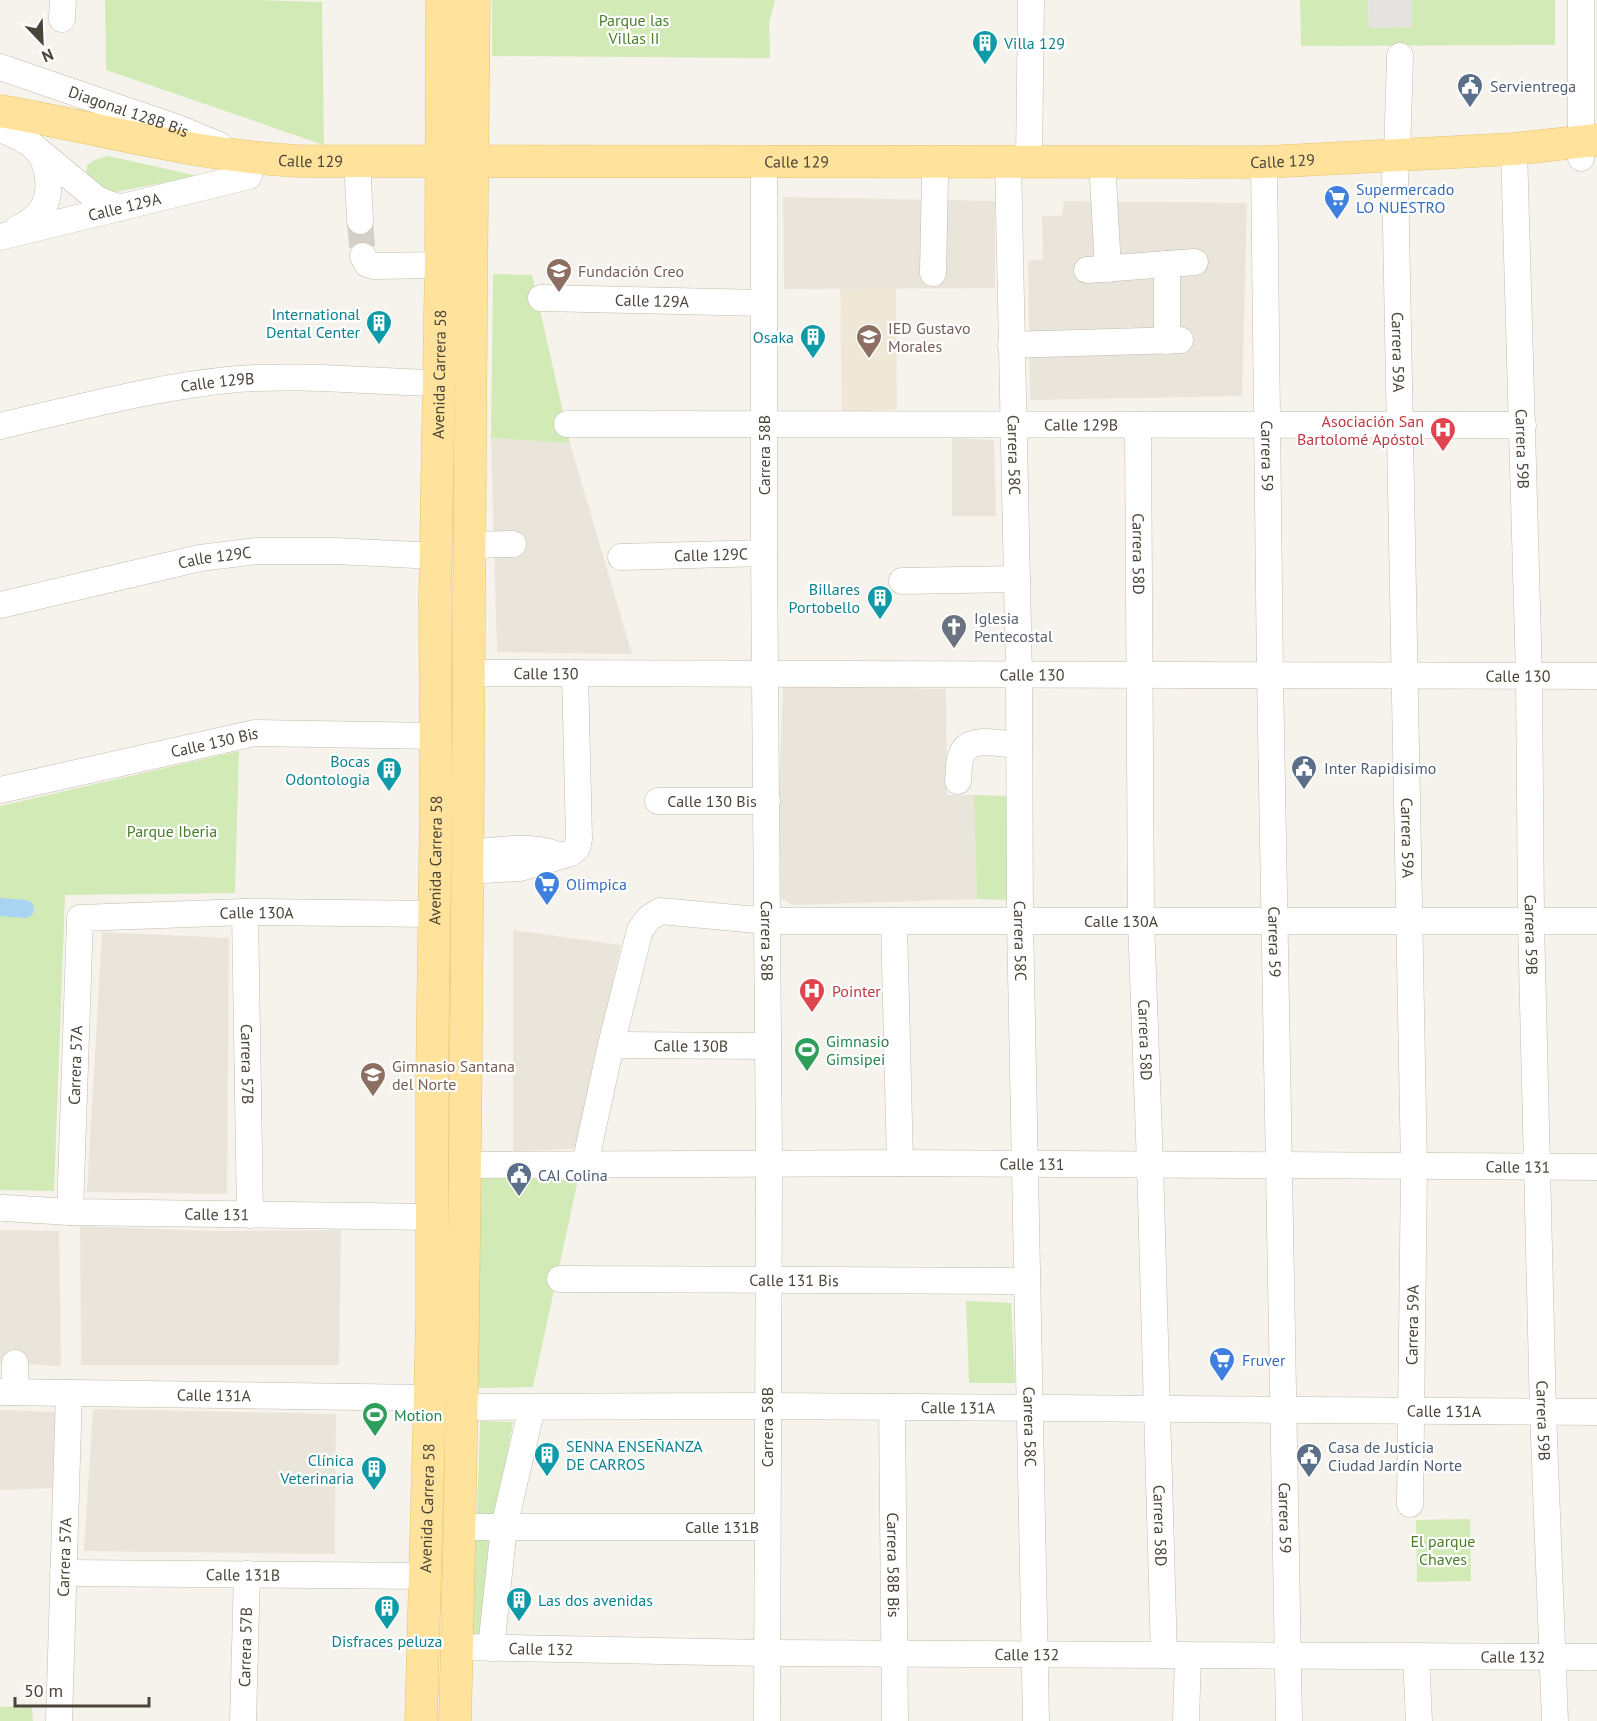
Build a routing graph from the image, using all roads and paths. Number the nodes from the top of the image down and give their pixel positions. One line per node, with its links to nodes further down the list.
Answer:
1 (442, 0): 17 (main road, Avenida Carrera 58)
2 (474, 0): 17 (main road, Avenida Carrera 58)
3 (1031, 0): 14 (street, Carrera 58C)
4 (1581, 0): 9 (street)
5 (1400, 56): 12 (street, Carrera 59A)
6 (0, 67): 13 (street, Diagonal 128B Bis)
7 (0, 111): 13 (main road, Calle 129)
8 (0, 128): 10 (street, Calle 129); 13 (main road, Calle 129)
9 (1589, 149): 11 (main road, Calle 129)
10 (37, 150): 21 (street); 23 (street)
11 (1514, 158): 12 (main road, Calle 129); 39 (street, Carrera 59B)
12 (1396, 165): 16 (main road, Calle 129); 38 (street, Carrera 59A)
13 (252, 167): 17 (main road, Calle 129); 18 (main road, Calle 129); 21 (street, Calle 129A)
14 (1015, 167): 15 (main road, Calle 129); 16 (main road, Calle 129); 19 (main road, Calle 129); 20 (main road, Calle 129); 31 (street, Carrera 58C)
15 (764, 169): 17 (main road, Calle 129); 20 (main road, Calle 129); 30 (street, Carrera 58B)
16 (1264, 170): 19 (main road, Calle 129); 37 (street, Carrera 59)
17 (457, 171): 18 (main road, Calle 129); 27 (main road, Avenida Carrera 58); 42 (main road, Avenida Carrera 58)
18 (358, 178): 22 (street)
19 (1103, 178): 26 (street)
20 (935, 179): 28 (street)
21 (120, 208): 23 (street, Calle 129A)
22 (360, 221)
23 (3, 236)
24 (363, 256): 27 (street)
25 (1195, 262): 26 (street)
26 (1167, 264): 31 (street)
27 (441, 265): 32 (main road, Avenida Carrera 58)
28 (933, 273)
29 (541, 298): 30 (street, Calle 129A)
30 (764, 303): 34 (street, Carrera 58B)
31 (1011, 345): 35 (street, Carrera 58C)
32 (439, 383): 40 (street, Calle 129B); 44 (main road, Avenida Carrera 58)
33 (567, 424): 34 (street, Calle 129B)
34 (764, 425): 35 (street, Calle 129B); 43 (street, Carrera 58B)
35 (1012, 425): 36 (street, Calle 129B); 46 (street, Carrera 58C)
36 (1138, 425): 37 (street, Calle 129B); 53 (street, Carrera 58D)
37 (1266, 425): 38 (street, Calle 129B); 54 (street, Carrera 59)
38 (1400, 425): 39 (street, Calle 129B); 55 (street, Carrera 59A)
39 (1523, 425): 56 (street, Carrera 59B)
40 (0, 426)
41 (513, 544): 42 (street)
42 (469, 545): 49 (main road, Avenida Carrera 58)
43 (764, 554): 45 (street, Calle 129C); 51 (street, Carrera 58B)
44 (436, 556): 48 (street, Calle 129C); 58 (main road, Avenida Carrera 58)
45 (621, 557)
46 (1017, 579): 47 (street); 52 (street, Carrera 58C)
47 (902, 581)
48 (0, 605)
49 (468, 673): 50 (street, Calle 130); 64 (main road, Avenida Carrera 58)
50 (576, 674): 51 (street, Calle 130); 64 (street)
51 (766, 674): 52 (street, Calle 130); 63 (street, Carrera 58B)
52 (1019, 675): 53 (street, Calle 130); 59 (street, Carrera 58C)
53 (1139, 675): 54 (street, Calle 130); 71 (street, Carrera 58D)
54 (1270, 675): 55 (street, Calle 130); 72 (street, Carrera 59)
55 (1404, 676): 56 (street, Calle 130); 73 (street, Carrera 59A)
56 (1529, 676): 57 (street, Calle 130); 74 (street, Carrera 59B)
57 (1597, 676)
58 (436, 736): 61 (street, Calle 130 Bis); 66 (main road, Avenida Carrera 58)
59 (1019, 746): 60 (street); 70 (street, Carrera 58C)
60 (958, 781)
61 (0, 790)
62 (658, 801): 63 (street, Calle 130 Bis)
63 (767, 801): 68 (street, Carrera 58B)
64 (467, 862): 82 (main road, Avenida Carrera 58)
65 (245, 912): 66 (street, Calle 130A); 67 (street, Calle 130A); 90 (street, Carrera 57B)
66 (434, 914): 91 (main road, Avenida Carrera 58)
67 (80, 918): 89 (street, Carrera 57A)
68 (768, 921): 69 (street, Calle 130A); 76 (street, Calle 130A); 77 (street, Carrera 58B)
69 (894, 921): 70 (street, Calle 130A); 79 (street)
70 (1020, 921): 71 (street, Calle 130A); 83 (street, Carrera 58C)
71 (1141, 921): 72 (street, Calle 130A); 81 (street, Carrera 58D)
72 (1274, 921): 73 (street, Calle 130A); 84 (street, Carrera 59)
73 (1409, 921): 74 (street, Calle 130A); 85 (street, Carrera 59A)
74 (1531, 921): 75 (street, Calle 130A); 86 (street, Carrera 59B)
75 (1597, 921)
76 (611, 1045): 77 (street, Calle 130B); 80 (street)
77 (768, 1046): 78 (street, Carrera 58B)
78 (769, 1163): 79 (street, Calle 131); 80 (street, Calle 131); 93 (street, Carrera 58B)
79 (900, 1163): 83 (street, Calle 131)
80 (585, 1164): 82 (street, Calle 131)
81 (1150, 1164): 83 (street, Calle 131); 84 (street, Calle 131); 104 (street, Carrera 58D)
82 (466, 1165): 100 (main road, Avenida Carrera 58)
83 (1024, 1165): 94 (street, Carrera 58C)
84 (1280, 1165): 85 (street, Calle 131); 105 (street, Carrera 59)
85 (1414, 1167): 86 (street, Calle 131); 106 (street, Carrera 59A)
86 (1537, 1167): 87 (street, Calle 131); 107 (street, Carrera 59B)
87 (1597, 1167)
88 (3, 1208): 89 (street, Calle 131)
89 (70, 1212): 90 (street, Calle 131)
90 (250, 1215): 91 (street, Calle 131)
91 (432, 1217): 98 (main road, Avenida Carrera 58)
92 (560, 1279): 93 (street, Calle 131 Bis)
93 (767, 1281): 94 (street, Calle 131 Bis); 99 (street, Carrera 58B)
94 (1027, 1281): 103 (street, Carrera 58C)
95 (15, 1363): 96 (street)
96 (8, 1392): 97 (street, Calle 131A)
97 (69, 1393): 98 (street, Calle 131A); 113 (street, Carrera 57A)
98 (429, 1398): 115 (main road, Avenida Carrera 58)
99 (767, 1406): 101 (street, Calle 131A); 102 (street, Calle 131A); 112 (street, Carrera 58B)
100 (463, 1407): 101 (street, Calle 131A); 110 (main road, Avenida Carrera 58)
101 (532, 1407): 111 (street)
102 (892, 1407): 103 (street, Calle 131A); 119 (street, Carrera 58B Bis)
103 (1030, 1408): 104 (street, Calle 131A); 120 (street, Carrera 58C)
104 (1157, 1409): 105 (street, Calle 131A); 121 (street, Carrera 58D)
105 (1285, 1410): 106 (street, Calle 131A); 122 (street, Carrera 59)
106 (1410, 1411): 107 (street, Calle 131A); 109 (street, Carrera 59A)
107 (1543, 1412): 108 (street, Calle 131A); 124 (street, Carrera 59B)
108 (1597, 1412)
109 (1410, 1504)
110 (461, 1527): 111 (street, Calle 131B); 116 (main road, Avenida Carrera 58)
111 (504, 1527): 112 (street, Calle 131B); 117 (street)
112 (767, 1527): 118 (street, Carrera 58B)
113 (63, 1573): 114 (street, Calle 131B); 126 (street, Carrera 57A)
114 (247, 1574): 115 (street, Calle 131B); 127 (street, Carrera 57B)
115 (424, 1576): 128 (main road, Avenida Carrera 58)
116 (457, 1647): 117 (street, Calle 132); 129 (main road, Avenida Carrera 58)
117 (491, 1648): 118 (street, Calle 132)
118 (767, 1653): 119 (street, Calle 132); 130 (street, Carrera 58B)
119 (893, 1654): 120 (street, Calle 132); 131 (street, Carrera 58B Bis)
120 (1034, 1655): 121 (street, Calle 132); 132 (street, Carrera 58C)
121 (1176, 1655): 122 (street, Calle 132); 133 (street, Carrera 58D)
122 (1288, 1656): 123 (street, Calle 132); 134 (street, Carrera 59)
123 (1416, 1656): 124 (street, Calle 132); 135 (street)
124 (1553, 1657): 125 (street, Calle 132); 136 (street, Carrera 59B)
125 (1597, 1657)
126 (59, 1721)
127 (243, 1721)
128 (421, 1721)
129 (455, 1721)
130 (767, 1721)
131 (895, 1721)
132 (1036, 1721)
133 (1186, 1721)
134 (1289, 1721)
135 (1419, 1721)
136 (1555, 1721)

